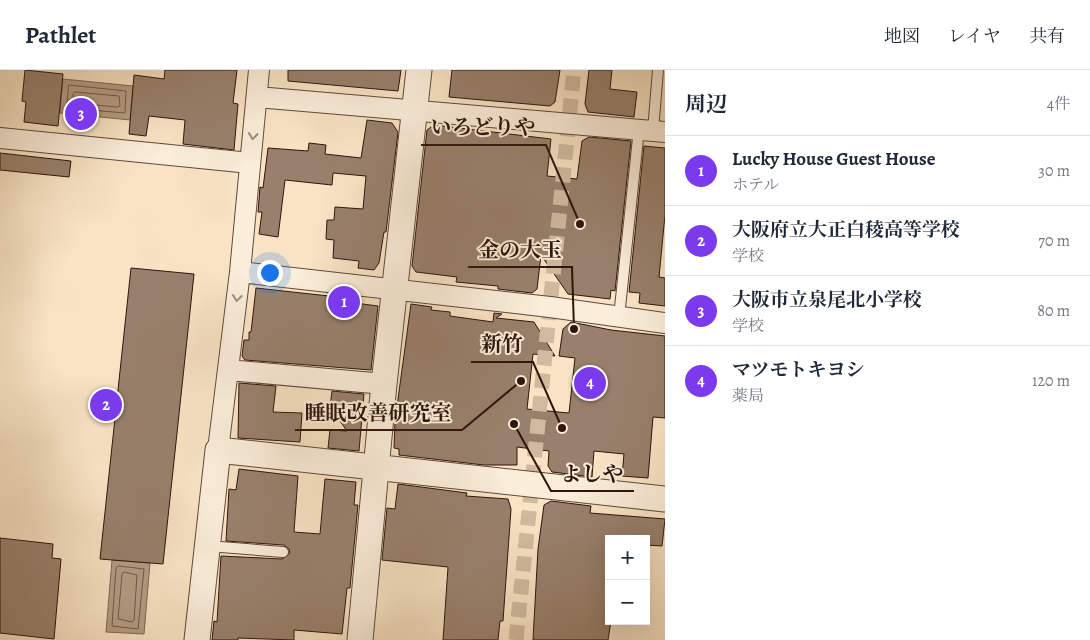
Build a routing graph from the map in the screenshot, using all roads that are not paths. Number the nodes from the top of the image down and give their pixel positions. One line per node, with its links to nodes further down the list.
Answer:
1 (259, 70): 4 (street)
2 (419, 70): 5 (street)
3 (658, 70): 6 (lane)
4 (257, 97): 5 (street); 8 (street, one-way to 8)
5 (415, 111): 6 (street); 10 (street)
6 (652, 131): 11 (lane)
7 (0, 138): 8 (street)
8 (250, 163): 9 (street)
9 (240, 272): 10 (street); 13 (street, one-way to 13)
10 (396, 290): 11 (street); 14 (street)
11 (619, 317): 12 (street)
12 (665, 323)
13 (228, 370): 14 (street); 15 (street)
14 (384, 384): 16 (street)
15 (218, 450): 16 (street); 18 (street)
16 (377, 468): 17 (street); 21 (street)
17 (665, 499)
18 (207, 546): 19 (lane); 20 (street)
19 (283, 552)
20 (197, 640)
21 (360, 640)

